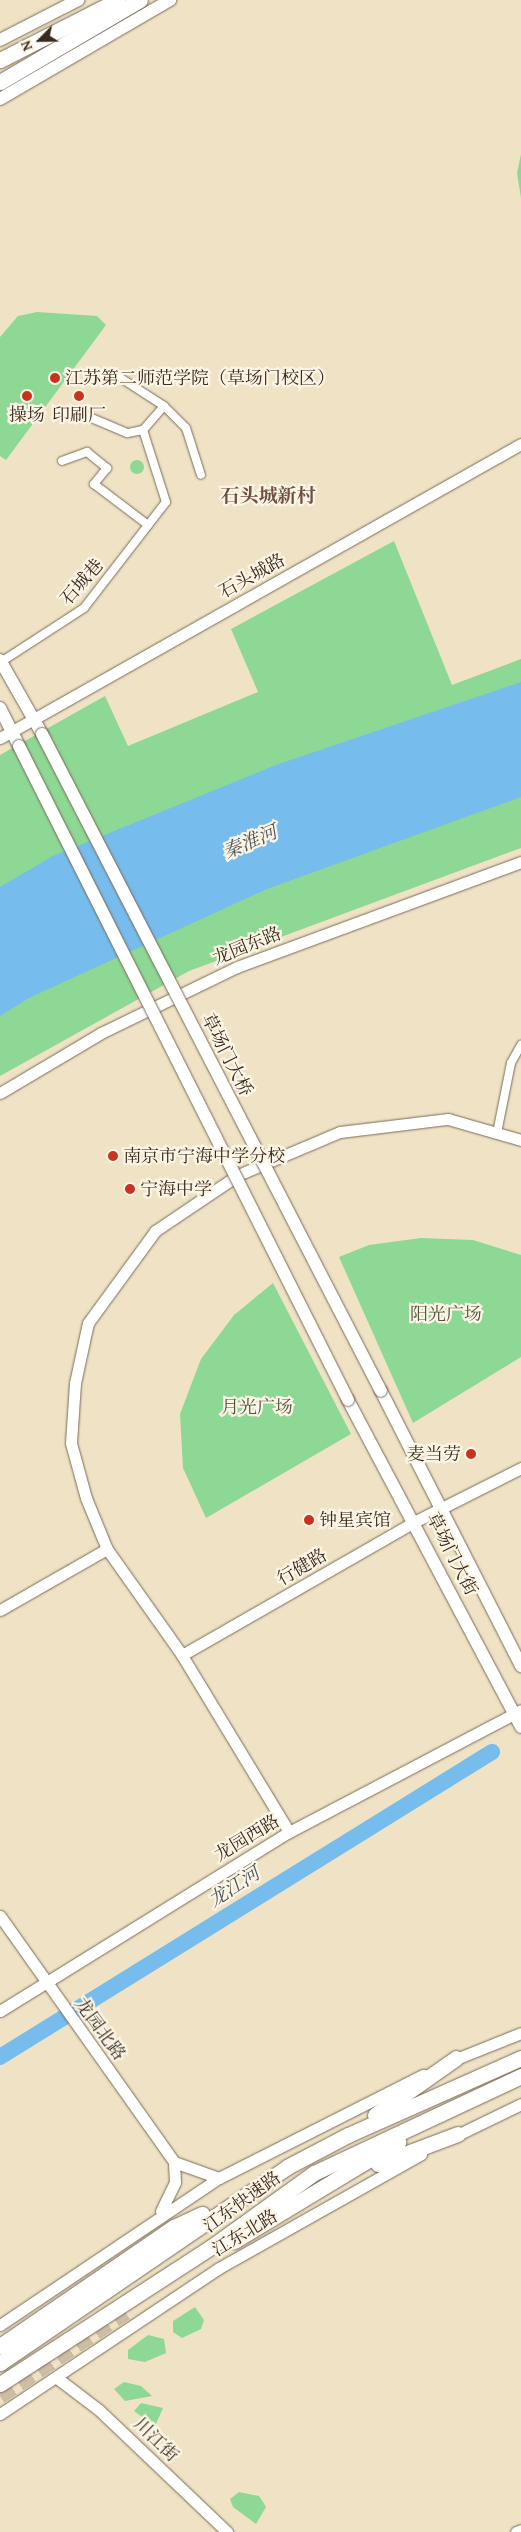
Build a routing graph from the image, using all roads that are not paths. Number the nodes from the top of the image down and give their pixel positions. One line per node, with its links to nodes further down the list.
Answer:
1 (78, 0): 5 (main road)
2 (118, 0): 6 (highway)
3 (140, 0): 7 (highway)
4 (170, 0): 8 (main road)
5 (0, 40)
6 (0, 60)
7 (0, 82)
8 (0, 99)
9 (116, 375): 10 (street)
10 (164, 406): 12 (street); 15 (street)
11 (87, 416): 12 (street)
12 (143, 430): 16 (street, 石城巷)
13 (521, 444): 19 (street, 石头城路)
14 (62, 461): 16 (street)
15 (202, 475)
16 (148, 525): 17 (street, 石城巷)
17 (1, 661): 19 (main road)
18 (0, 708): 20 (main road)
19 (34, 719): 20 (street, 石头城路); 27 (main road, 草场门大桥, bridge)
20 (12, 732): 21 (street, 石头城路); 30 (main road, 草场门大街, bridge)
21 (0, 738)
22 (521, 862): 24 (street, 龙园东路)
23 (521, 1045): 25 (street)
24 (0, 1092)
25 (497, 1133): 26 (street); 31 (street)
26 (521, 1140)
27 (381, 1391): 29 (main road, 草场门大街)
28 (521, 1468): 29 (street, 行健路)
29 (440, 1509): 30 (street, 行健路); 34 (main road, 草场门大街)
30 (416, 1521): 33 (street, 行健路); 35 (main road, 草场门大街)
31 (107, 1549): 32 (street); 33 (street)
32 (0, 1610)
33 (182, 1655): 37 (street)
34 (521, 1666)
35 (518, 1711): 36 (main road, 草场门大街); 37 (street, 龙园西路)
36 (521, 1727)
37 (288, 1832): 39 (street, 龙园西路)
38 (0, 1916): 39 (street, 龙园北路)
39 (46, 1983): 40 (street, 龙园西路); 49 (street, 龙园北路)
40 (0, 2010)
41 (521, 2033): 42 (street)
42 (456, 2058): 48 (highway); 50 (street)
43 (521, 2058): 48 (highway, 江东快速路)
44 (521, 2076): 45 (highway, 江东快速路)
45 (458, 2104): 52 (highway); 59 (highway, 江东快速路)
46 (521, 2104): 47 (street, 江东北路)
47 (458, 2134): 52 (highway); 58 (street, 江东北路)
48 (348, 2135): 51 (highway, 江东快速路)
49 (174, 2162): 50 (street); 53 (street)
50 (219, 2178): 53 (street)
51 (239, 2197): 56 (highway); 57 (highway, 江东快速路)
52 (299, 2204): 54 (highway)
53 (151, 2223): 55 (street)
54 (126, 2312)
55 (0, 2325)
56 (0, 2346)
57 (0, 2362)
58 (57, 2378): 60 (street, 江东北路); 62 (street, 川江街)
59 (0, 2384)
60 (0, 2414)
61 (521, 2530): 63 (street)
62 (227, 2532)
63 (516, 2532)

